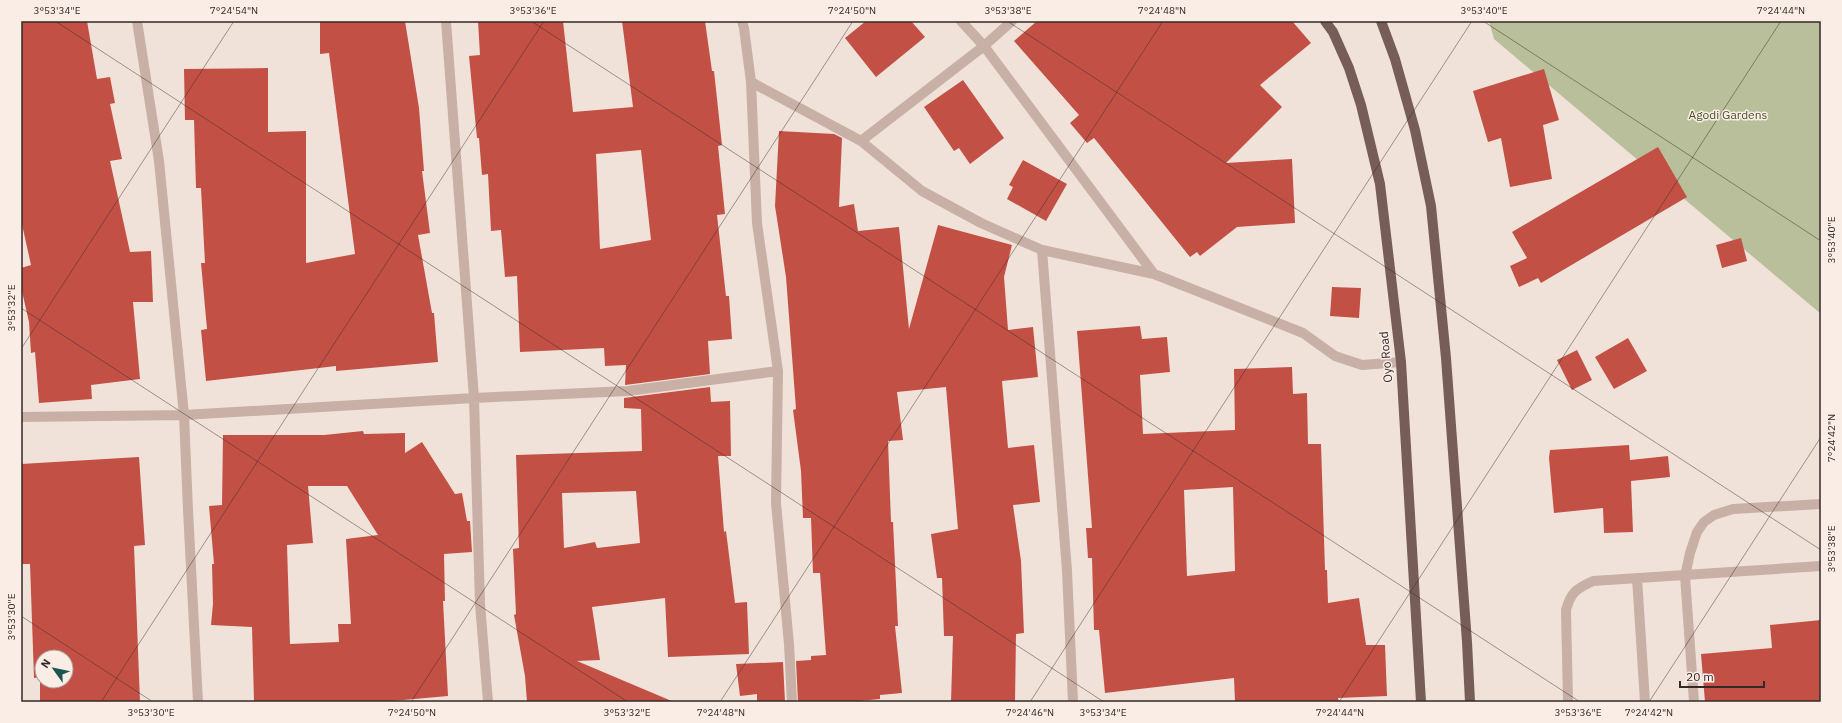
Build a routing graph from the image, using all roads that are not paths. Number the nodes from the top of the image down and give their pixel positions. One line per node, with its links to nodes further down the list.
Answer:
1 (137, 21): 16 (street)
2 (446, 21): 15 (street)
3 (742, 21): 9 (street)
4 (961, 21): 8 (street)
5 (1012, 21): 8 (street)
6 (1325, 21): 13 (main road, Oyo Road)
7 (1381, 21): 27 (main road)
8 (984, 46): 10 (street); 12 (street)
9 (751, 82): 10 (street); 14 (street)
10 (861, 141): 11 (street)
11 (1042, 250): 12 (street); 25 (street)
12 (1154, 274): 13 (street)
13 (1400, 362): 26 (main road, Oyo Road)
14 (778, 371): 15 (street); 24 (street)
15 (474, 398): 16 (street); 23 (street)
16 (184, 415): 17 (street); 22 (street)
17 (21, 417)
18 (1821, 504): 20 (street)
19 (1821, 566): 20 (street)
20 (1686, 576): 21 (street); 30 (street)
21 (1637, 578): 28 (street); 29 (street)
22 (198, 702)
23 (488, 702)
24 (792, 702)
25 (1073, 702)
26 (1421, 702)
27 (1470, 702)
28 (1568, 702)
29 (1645, 702)
30 (1694, 702)

